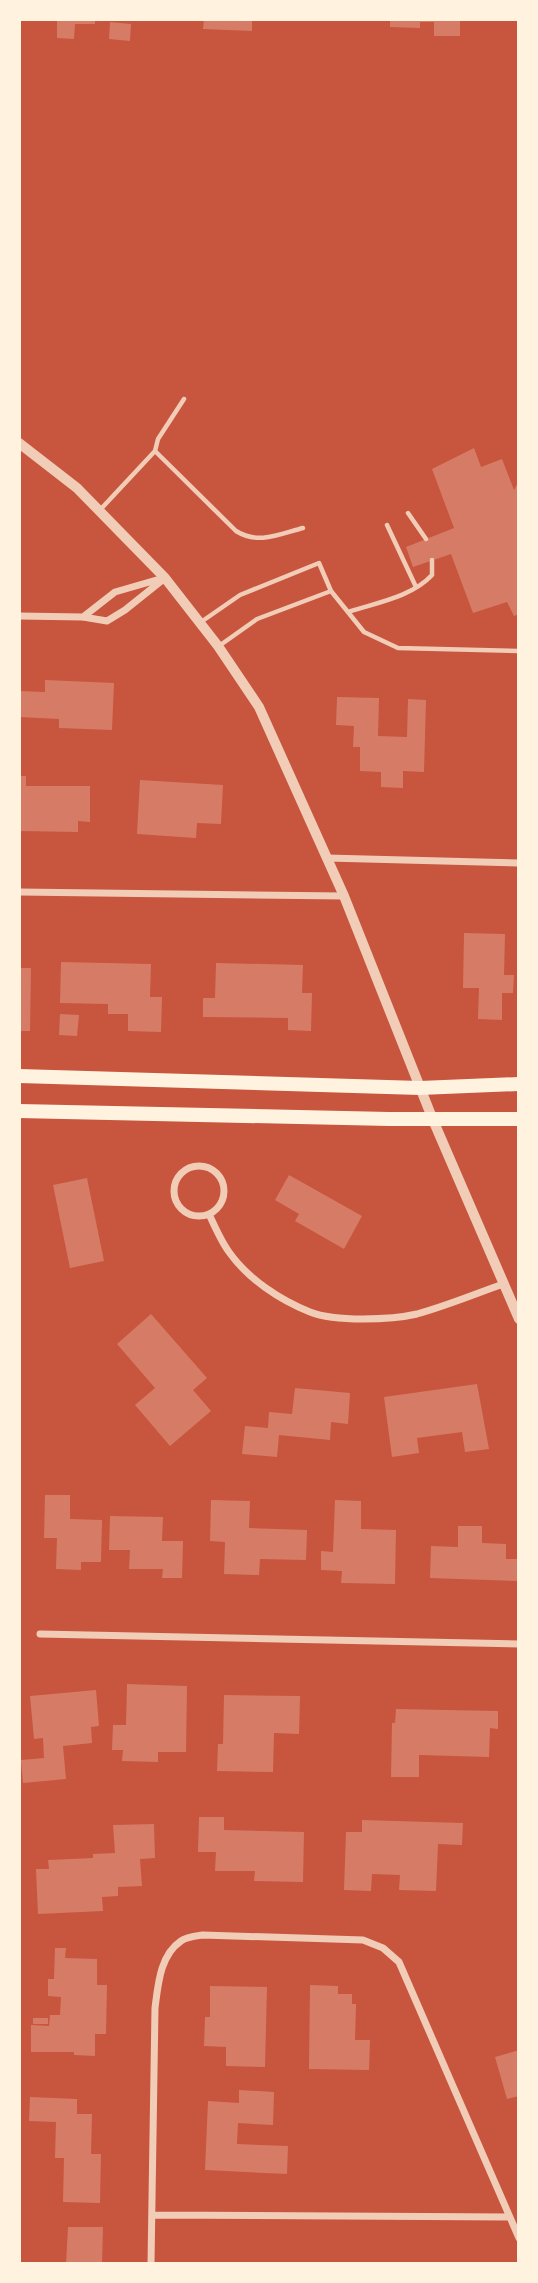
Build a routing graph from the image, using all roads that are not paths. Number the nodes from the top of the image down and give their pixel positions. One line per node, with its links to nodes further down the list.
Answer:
1 (184, 399): 3 (lane)
2 (19, 443): 4 (street)
3 (155, 451): 4 (lane); 7 (lane)
4 (99, 511): 10 (street)
5 (408, 513): 8 (lane)
6 (387, 525): 11 (lane)
7 (303, 528)
8 (426, 539)
9 (432, 560): 11 (lane)
10 (165, 578): 15 (street); 15 (street); 16 (street)
11 (416, 587): 13 (lane)
12 (331, 591): 13 (lane); 16 (lane); 17 (lane)
13 (348, 612): 18 (lane)
14 (19, 616): 15 (street)
15 (83, 617)
16 (200, 622): 17 (street)
17 (218, 646): 19 (street)
18 (519, 651)
19 (327, 858): 20 (street); 22 (street)
20 (519, 863)
21 (19, 892): 22 (street)
22 (344, 896): 25 (street)
23 (19, 1076): 25 (main road)
24 (519, 1084): 25 (main road)
25 (420, 1088): 28 (street)
26 (19, 1111): 28 (main road)
27 (519, 1119): 28 (main road)
28 (433, 1120): 30 (street)
29 (209, 1214): 29 (street); 30 (street)
30 (503, 1284): 31 (street)
31 (519, 1319)
32 (40, 1634): 33 (street)
33 (519, 1644)
34 (153, 2214): 35 (street); 35 (street); 37 (street)
35 (509, 2217): 36 (street)
36 (519, 2238)
37 (151, 2264)

